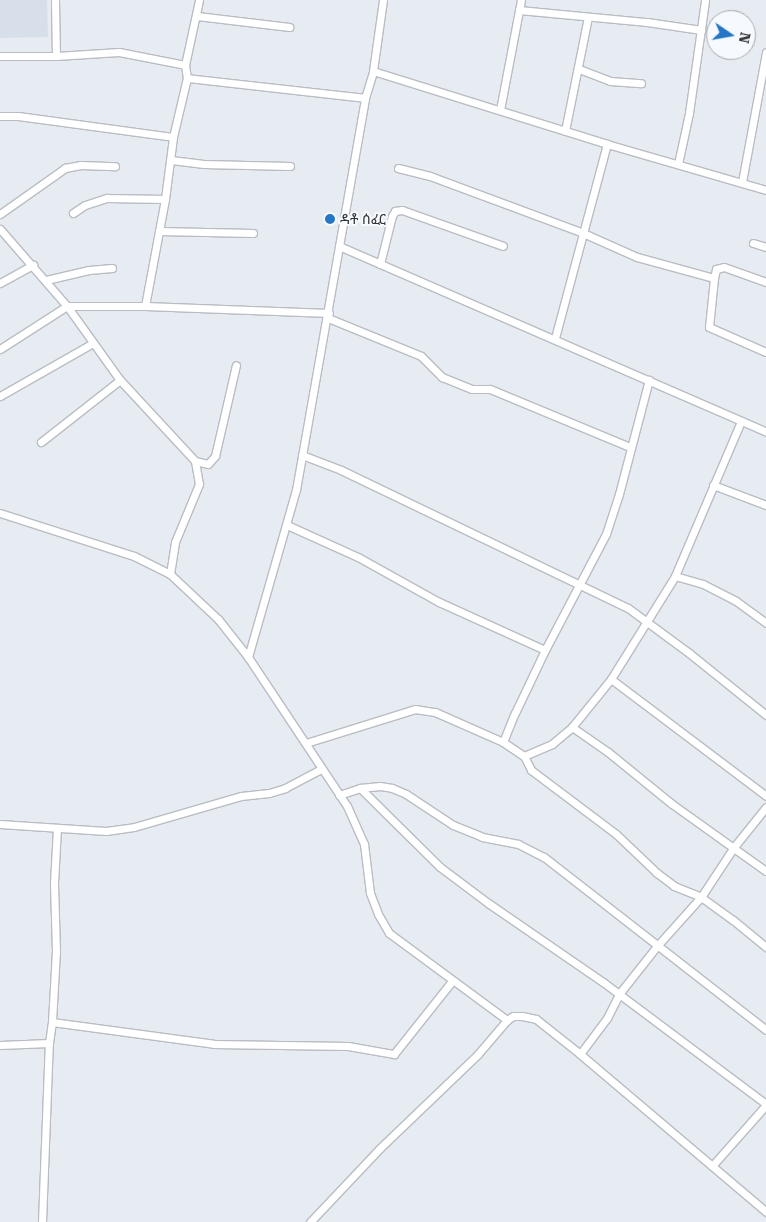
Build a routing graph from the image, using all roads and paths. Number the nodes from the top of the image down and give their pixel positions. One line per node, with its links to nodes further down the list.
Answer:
1 (55, 0): 13 (street)
2 (199, 0): 7 (street)
3 (383, 0): 16 (street)
4 (521, 0): 6 (street)
5 (705, 0): 10 (street)
6 (519, 10): 8 (street); 20 (street)
7 (197, 16): 9 (street); 14 (street)
8 (588, 17): 10 (street); 15 (street)
9 (289, 27)
10 (701, 30): 26 (street)
11 (766, 52): 30 (street)
12 (0, 56): 13 (street)
13 (56, 56): 14 (street)
14 (185, 65): 17 (street)
15 (579, 69): 18 (street); 22 (street)
16 (373, 71): 19 (street); 20 (street)
17 (187, 78): 19 (street); 23 (street)
18 (641, 83)
19 (365, 98): 40 (street)
20 (500, 110): 22 (street)
21 (0, 116): 23 (street)
22 (565, 131): 24 (street)
23 (173, 138): 25 (street)
24 (607, 144): 26 (street); 38 (street)
25 (171, 160): 28 (street); 32 (street)
26 (678, 164): 30 (street)
27 (115, 166): 34 (street)
28 (290, 166)
29 (398, 168): 38 (street)
30 (742, 182): 31 (street)
31 (766, 190)
32 (165, 200): 33 (street); 36 (street)
33 (73, 213)
34 (0, 214)
35 (0, 229): 44 (street)
36 (159, 231): 37 (street); 51 (street)
37 (253, 233)
38 (582, 233): 46 (street); 53 (street)
39 (753, 243): 42 (street)
40 (340, 246): 43 (street); 52 (street)
41 (503, 246): 43 (street)
42 (766, 247)
43 (380, 264): 53 (street)
44 (33, 265): 47 (street); 49 (street)
45 (112, 268): 47 (street)
46 (714, 278): 48 (street); 56 (street)
47 (46, 280): 50 (street)
48 (766, 282)
49 (0, 283)
50 (67, 306): 51 (street); 54 (street); 55 (street)
51 (145, 306): 52 (street)
52 (328, 315): 64 (street); 65 (street)
53 (555, 338): 59 (street)
54 (93, 343): 58 (street); 60 (street)
55 (0, 349)
56 (766, 352)
57 (236, 364): 66 (street)
58 (120, 380): 63 (street); 66 (street)
59 (648, 380): 61 (street); 64 (street)
60 (0, 396)
61 (741, 421): 62 (street); 67 (street)
62 (766, 432)
63 (41, 442)
64 (630, 447): 73 (street)
65 (302, 455): 70 (street); 73 (street)
66 (195, 461): 71 (street)
67 (713, 485): 68 (street); 72 (street)
68 (766, 505)
69 (0, 514): 71 (street)
70 (287, 525): 76 (street); 77 (street)
71 (170, 574): 77 (street)
72 (675, 576): 74 (street); 75 (street)
73 (580, 584): 74 (street); 76 (street)
74 (648, 622): 78 (street); 79 (street)
75 (766, 624)
76 (545, 650): 81 (street)
77 (248, 657): 82 (street)
78 (612, 679): 80 (street); 87 (street)
79 (766, 715)
80 (572, 727): 83 (street); 91 (street)
81 (503, 742): 82 (street); 83 (street)
82 (306, 743): 84 (street)
83 (524, 756): 93 (street)
84 (321, 769): 86 (street); 90 (street)
85 (360, 788): 86 (street); 94 (street); 97 (street)
86 (339, 795): 96 (street)
87 (766, 796)
88 (766, 807): 91 (street)
89 (0, 824): 90 (street)
90 (57, 828): 99 (street)
91 (734, 847): 92 (street); 93 (street)
92 (766, 871)
93 (701, 897): 94 (street); 95 (street)
94 (657, 946): 97 (street); 100 (street)
95 (766, 947)
96 (452, 981): 98 (street); 99 (street)
97 (618, 994): 103 (street); 104 (street)
98 (507, 1020): 103 (street); 108 (street)
99 (52, 1022): 101 (street)
100 (766, 1030)
101 (49, 1042): 102 (street); 107 (street)
102 (0, 1045)
103 (580, 1054): 105 (street)
104 (766, 1104): 105 (street)
105 (712, 1166): 106 (street)
106 (766, 1212)
107 (42, 1222)
108 (310, 1222)

